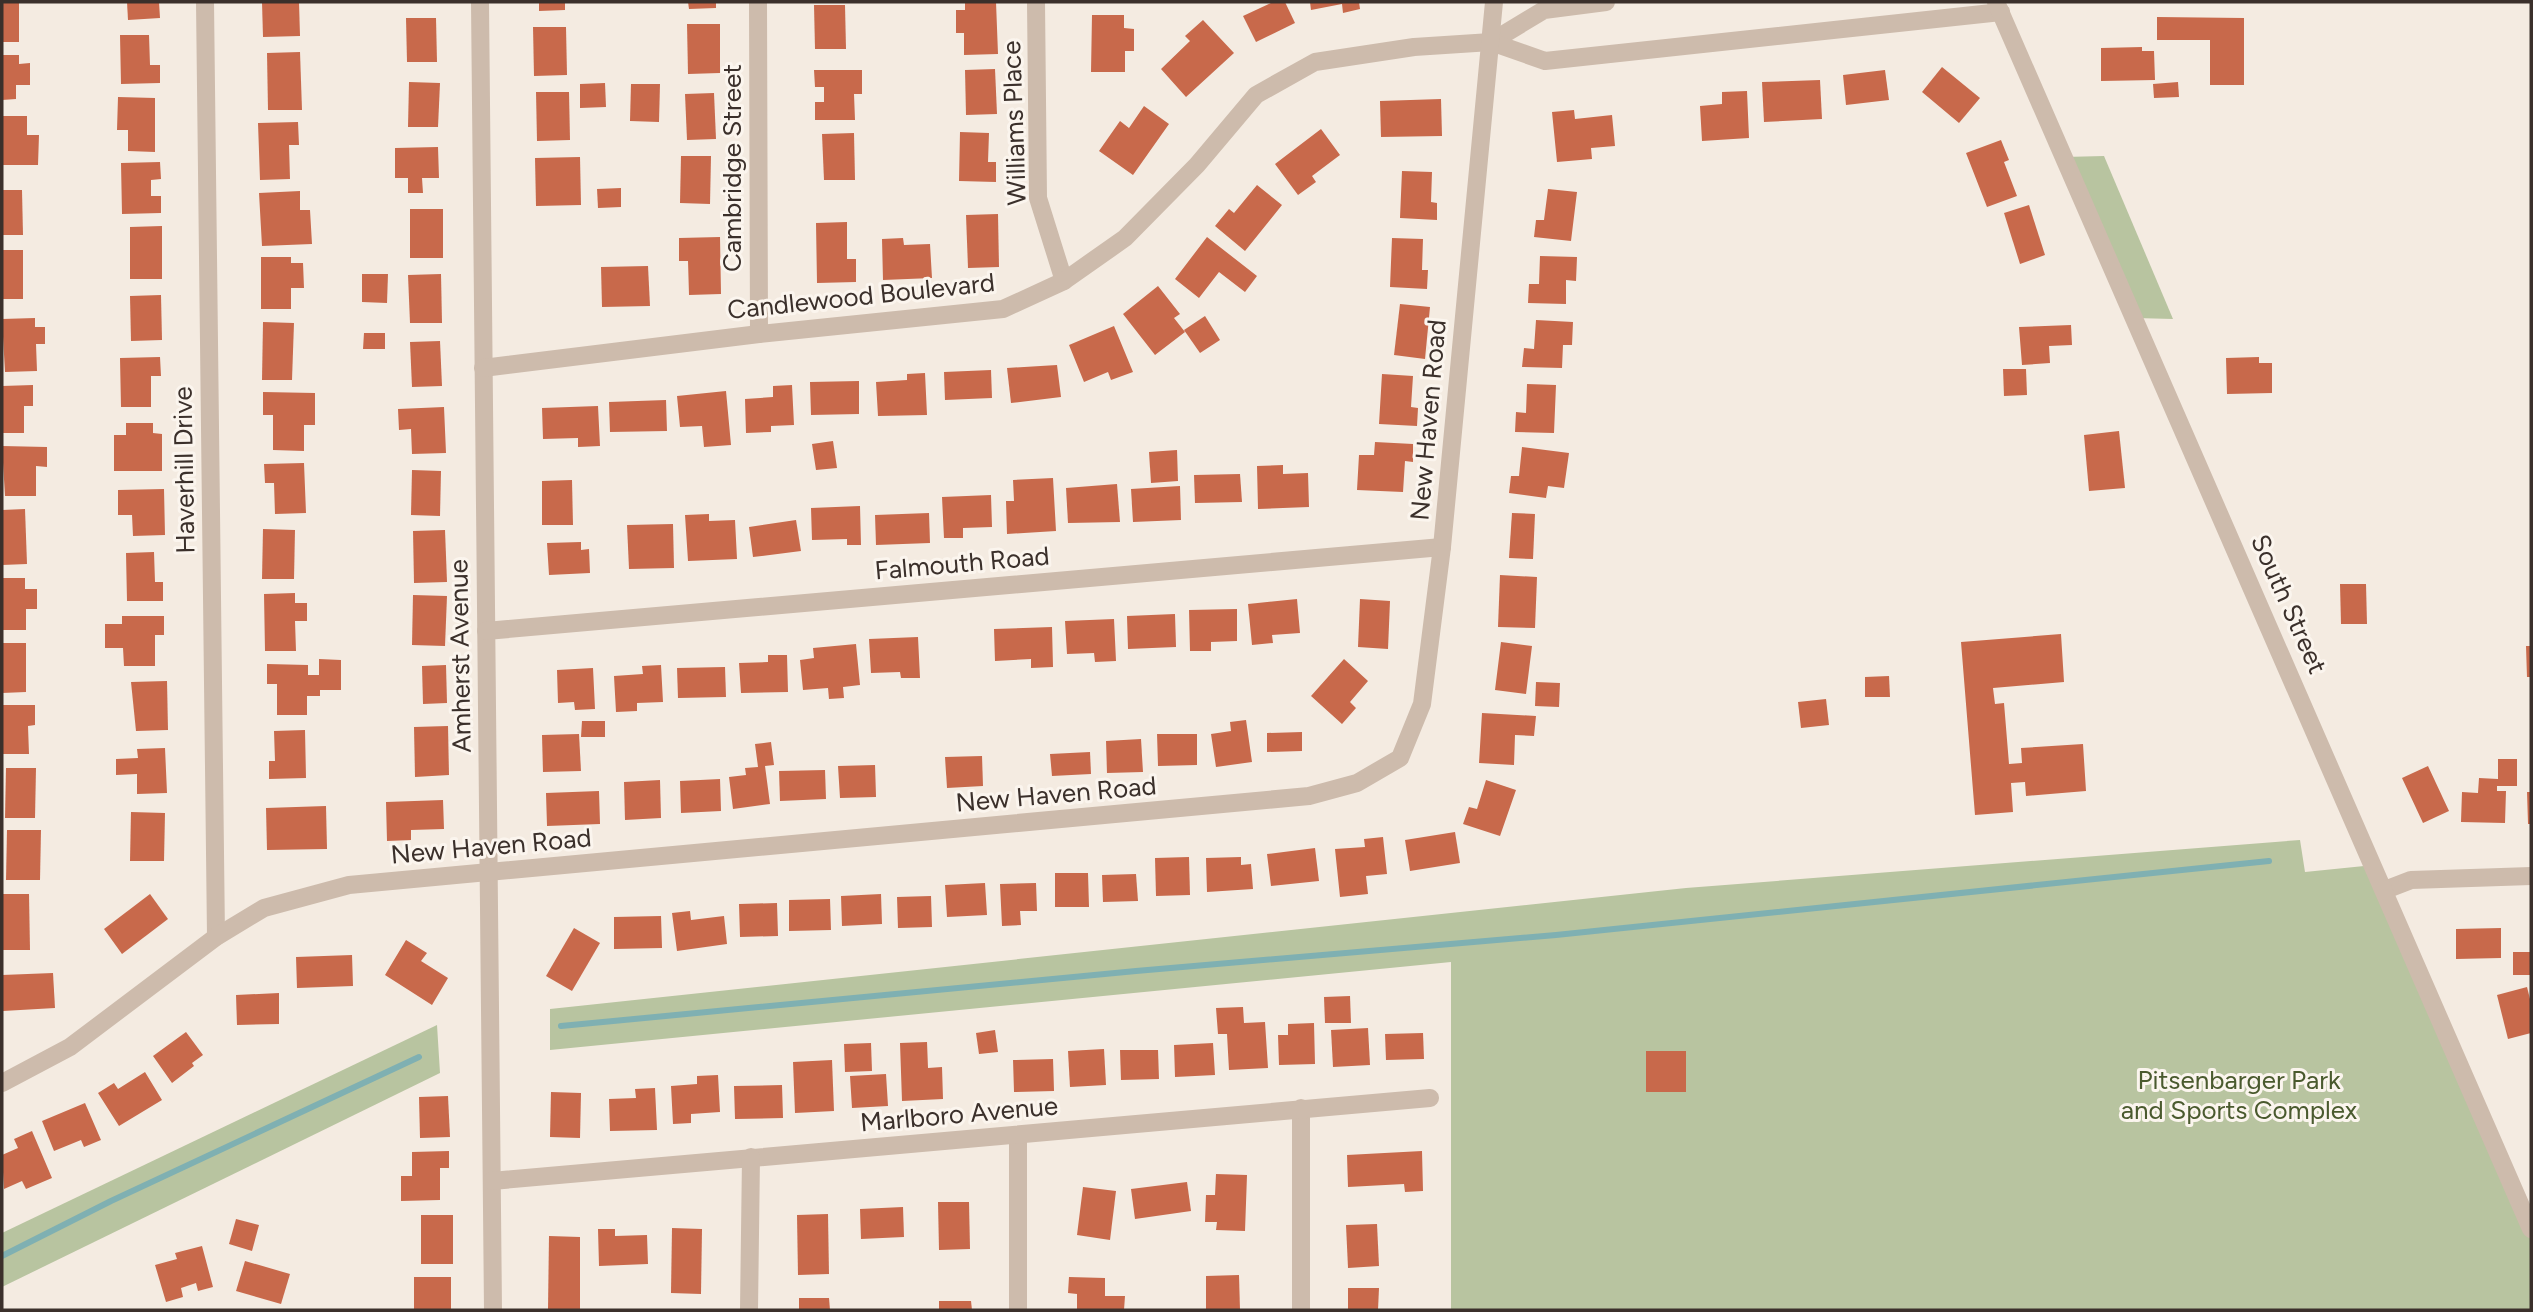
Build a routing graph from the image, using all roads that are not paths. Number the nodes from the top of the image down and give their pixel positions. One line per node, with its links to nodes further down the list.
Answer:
1 (205, 2): 17 (street, Haverhill Drive)
2 (480, 2): 11 (street, Amherst Avenue)
3 (758, 2): 10 (street, Cambridge Street)
4 (1037, 2): 9 (street, Williams Place)
5 (1494, 2): 8 (street, New Haven Road)
6 (1606, 2): 8 (street, Candlewood Boulevard)
7 (1998, 7): 8 (street, Candlewood Boulevard); 16 (street, South Street)
8 (1491, 42): 9 (street, Candlewood Boulevard); 12 (street, New Haven Road)
9 (1064, 281): 10 (street, Candlewood Boulevard)
10 (759, 334): 11 (street, Candlewood Boulevard)
11 (483, 369): 13 (street, Amherst Avenue)
12 (1442, 547): 13 (street, Falmouth Road); 14 (street, New Haven Road)
13 (486, 631): 14 (street, Amherst Avenue)
14 (489, 873): 17 (street, New Haven Road); 23 (street, Amherst Avenue)
15 (2531, 876): 16 (street)
16 (2385, 890): 24 (street, South Street)
17 (216, 937): 18 (street, New Haven Road)
18 (2, 1083)
19 (1430, 1098): 20 (street, Marlboro Avenue)
20 (1301, 1108): 21 (street, Marlboro Avenue); 28 (street)
21 (1017, 1136): 22 (street, Marlboro Avenue); 27 (street)
22 (751, 1157): 23 (street, Marlboro Avenue); 26 (street)
23 (492, 1181): 25 (street, Amherst Avenue)
24 (2531, 1229)
25 (493, 1310)
26 (749, 1310)
27 (1018, 1310)
28 (1301, 1310)

